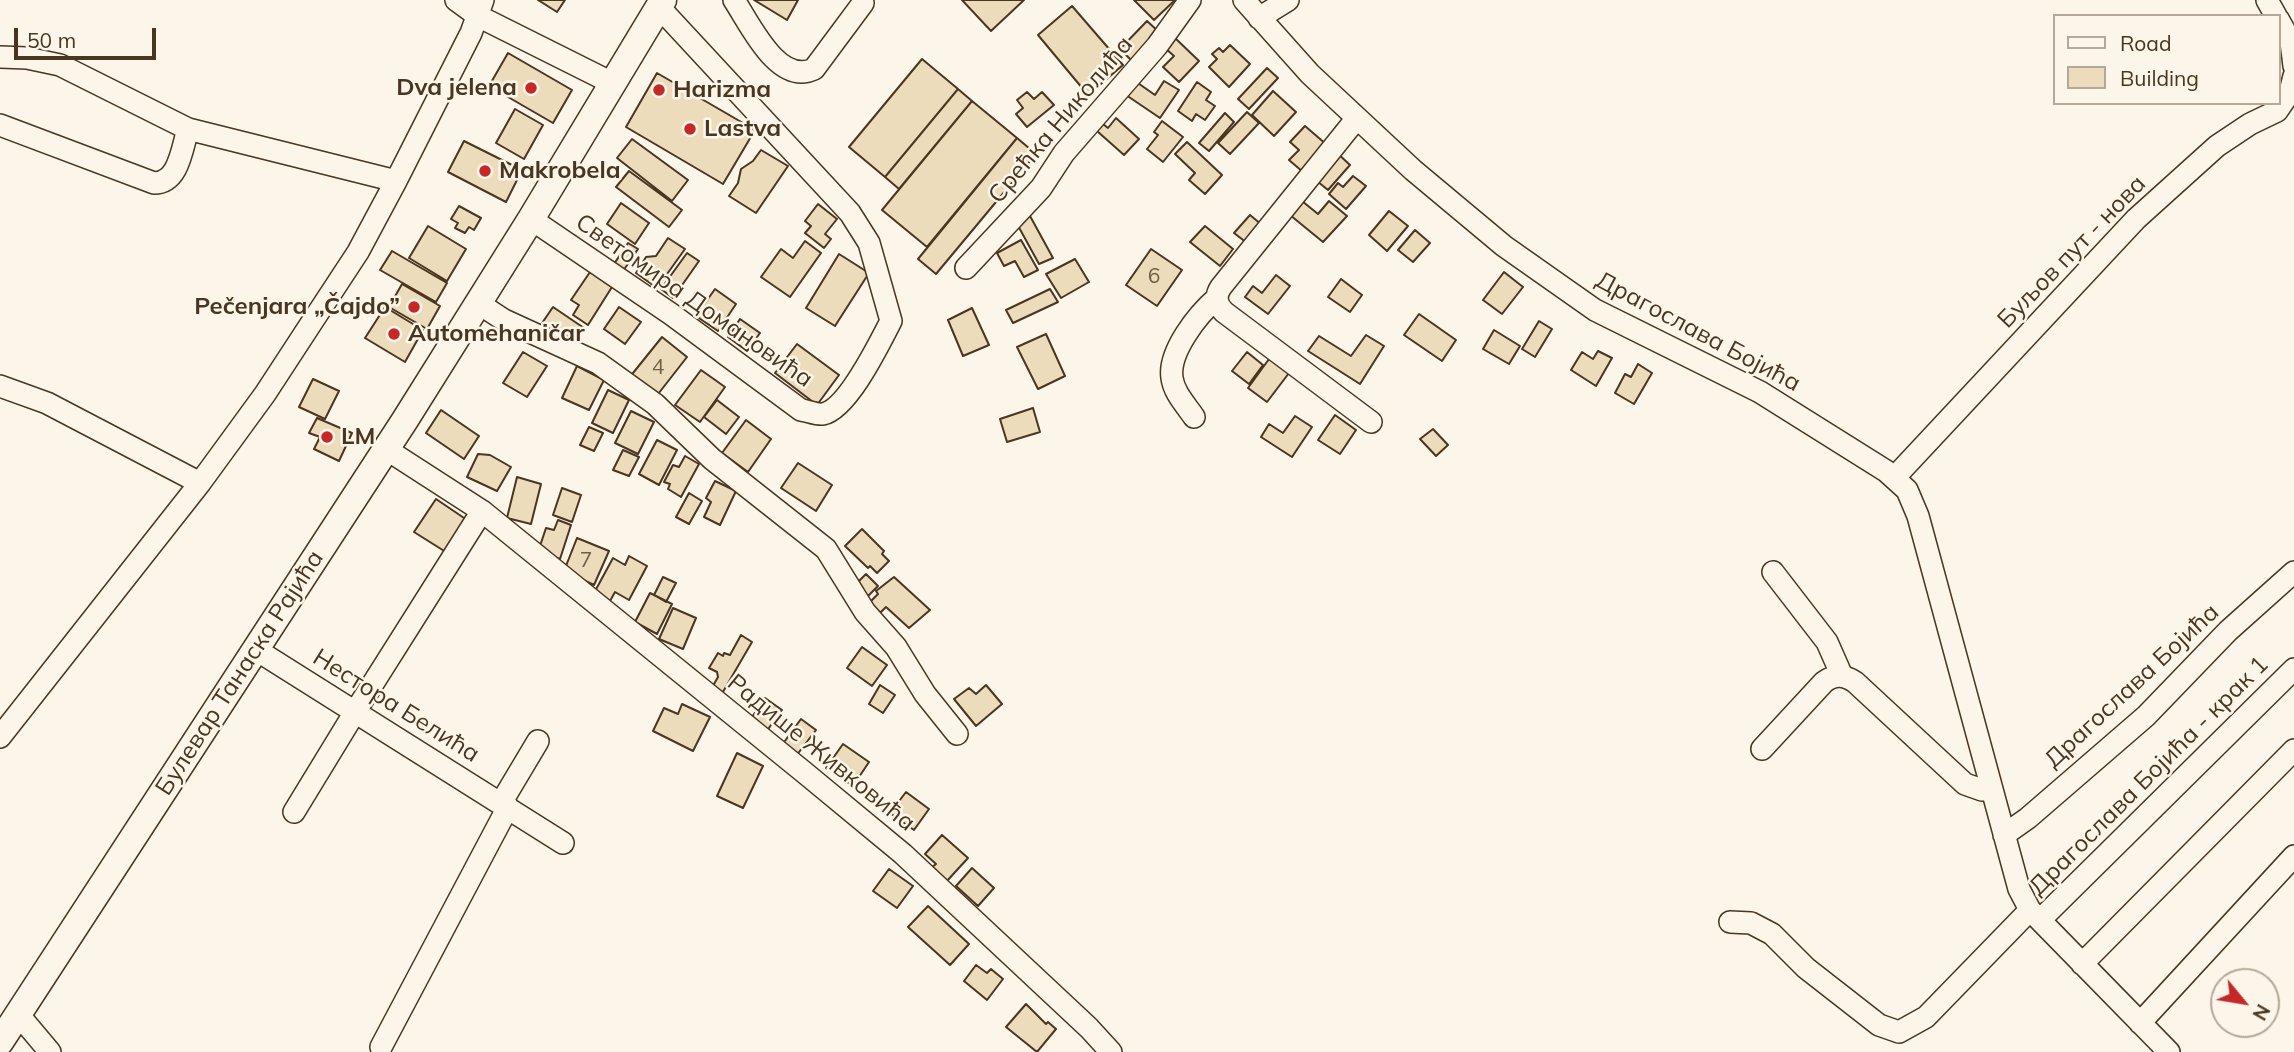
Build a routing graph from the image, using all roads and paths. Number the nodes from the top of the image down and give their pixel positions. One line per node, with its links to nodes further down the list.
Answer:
1 (456, 0): 8 (street)
2 (734, 0): 7 (street)
3 (1190, 0): 20 (street, Срећка Николића)
4 (1244, 0): 9 (street, Драгослава Бојића)
5 (1289, 0): 9 (street)
6 (661, 3): 14 (main road, Булевар Танаска Рајића); 23 (street, Булевар Танаска Рајића)
7 (863, 3)
8 (481, 8): 14 (street); 18 (street)
9 (1259, 18): 15 (street, Драгослава Бојића)
10 (2280, 23): 12 (street)
11 (0, 57): 17 (street)
12 (2294, 66)
13 (2294, 76): 28 (street, Буљов пут - нова)
14 (612, 83): 19 (main road, Булевар Танаска Рајића)
15 (1357, 118): 21 (street); 28 (street, Драгослава Бојића)
16 (0, 125): 17 (street)
17 (188, 129): 18 (street)
18 (396, 181): 29 (street)
19 (531, 219): 22 (main road, Булевар Танаска Рајића); 23 (street, Светомира Домановића)
20 (966, 268)
21 (1217, 298): 25 (street); 26 (street)
22 (478, 303): 27 (main road, Булевар Танаска Рајића); 37 (street)
23 (859, 380)
24 (0, 386): 29 (street)
25 (1194, 416)
26 (1371, 422)
27 (386, 449): 30 (street, Радише Живковића); 33 (main road, Булевар Танаска Рајића)
28 (1894, 478): 42 (street, Драгослава Бојића)
29 (200, 482): 38 (street)
30 (482, 511): 36 (street); 56 (street, Радише Живковића)
31 (1773, 572): 35 (street)
32 (2294, 572): 45 (street, Драгослава Бојића)
33 (255, 649): 36 (street, Нестора Белића); 51 (main road, Булевар Танаска Рајића)
34 (2294, 669): 48 (street, Драгослава Бојића - крак 1)
35 (1842, 676): 40 (street); 42 (street)
36 (355, 712): 43 (street, Нестора Белића); 44 (street)
37 (957, 734)
38 (0, 737)
39 (538, 741): 43 (street)
40 (1762, 749)
41 (2294, 750): 50 (street)
42 (1991, 789): 45 (street, Драгослава Бојића)
43 (505, 805): 46 (street, Нестора Белића); 54 (street)
44 (294, 812)
45 (2004, 835): 48 (street, Драгослава Бојића)
46 (563, 843)
47 (2294, 856): 52 (street)
48 (2035, 915): 49 (street); 50 (street, Драгослава Бојића)
49 (1730, 922)
50 (2082, 964): 52 (street, Драгослава Бојића)
51 (18, 1014): 53 (main road, Булевар Танаска Рајића); 55 (street)
52 (2140, 1023): 57 (street, Драгослава Бојића)
53 (0, 1042)
54 (381, 1047)
55 (50, 1052)
56 (1111, 1052)
57 (2169, 1052)

